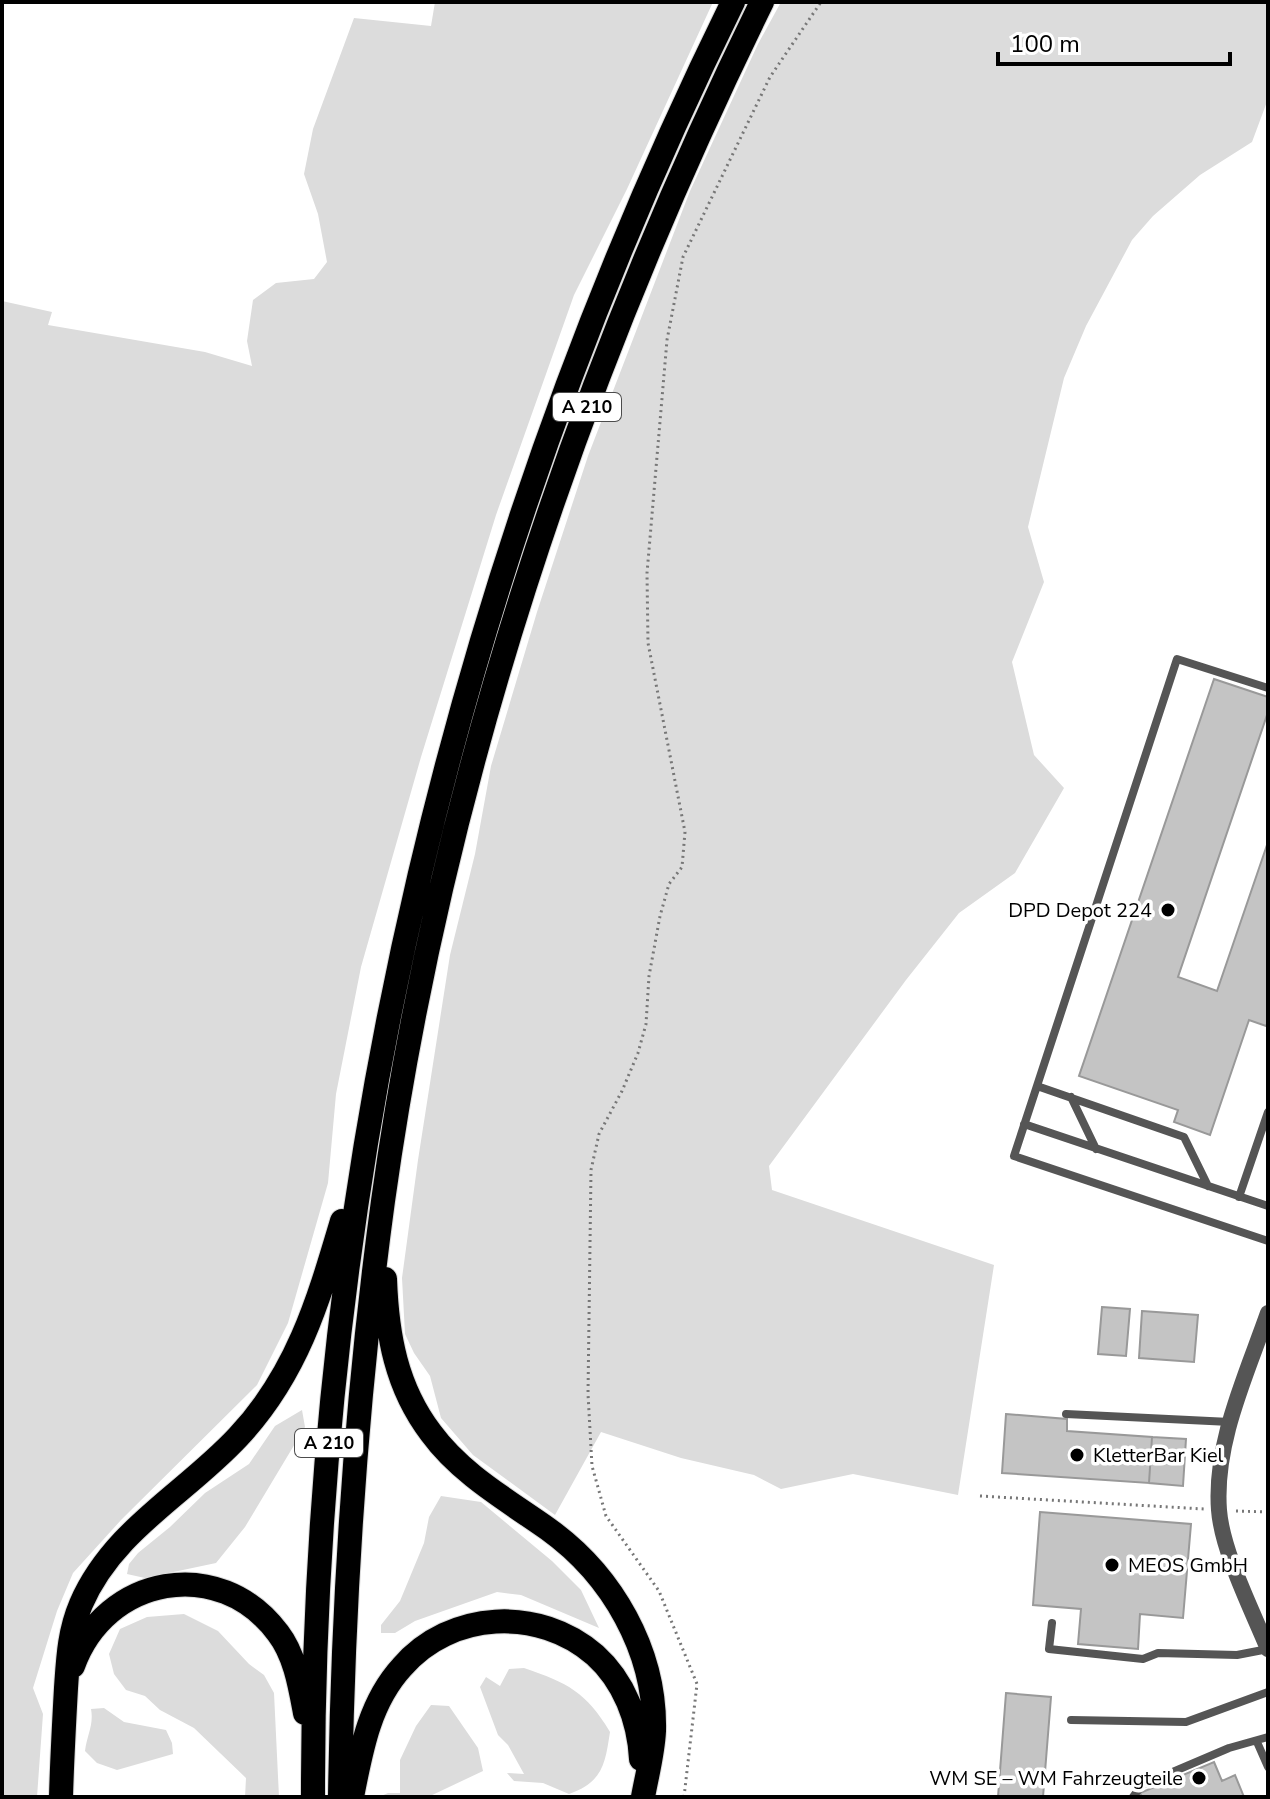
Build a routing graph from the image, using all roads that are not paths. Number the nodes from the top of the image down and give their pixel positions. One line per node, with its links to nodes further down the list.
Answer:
1 (733, 2): 9 (highway, A 210)
2 (762, 2): 12 (highway, A 210)
3 (1268, 688): 4 (lane)
4 (1037, 1086): 5 (lane); 7 (lane)
5 (1071, 1097): 10 (lane); 11 (lane)
6 (1268, 1112): 8 (lane)
7 (1024, 1124): 10 (lane); 15 (lane)
8 (1266, 1128): 13 (lane)
9 (369, 1130): 21 (highway); 26 (highway, A 210)
10 (1096, 1149): 11 (lane)
11 (1208, 1186): 13 (lane)
12 (384, 1196): 30 (highway, A 210); 32 (highway)
13 (1239, 1197): 14 (lane)
14 (1268, 1206)
15 (1268, 1241)
16 (1268, 1313): 18 (street)
17 (1066, 1414): 18 (lane)
18 (1230, 1422): 20 (street)
19 (1052, 1623): 20 (lane)
20 (1268, 1649)
21 (67, 1684): 26 (highway); 28 (highway)
22 (1268, 1692): 23 (lane)
23 (1071, 1720)
24 (1268, 1737): 25 (lane)
25 (1257, 1742): 27 (lane); 33 (lane)
26 (313, 1757): 29 (highway, A 210)
27 (1268, 1767)
28 (61, 1797)
29 (313, 1797)
30 (340, 1797)
31 (352, 1797): 32 (highway)
32 (643, 1797)
33 (1133, 1797)

